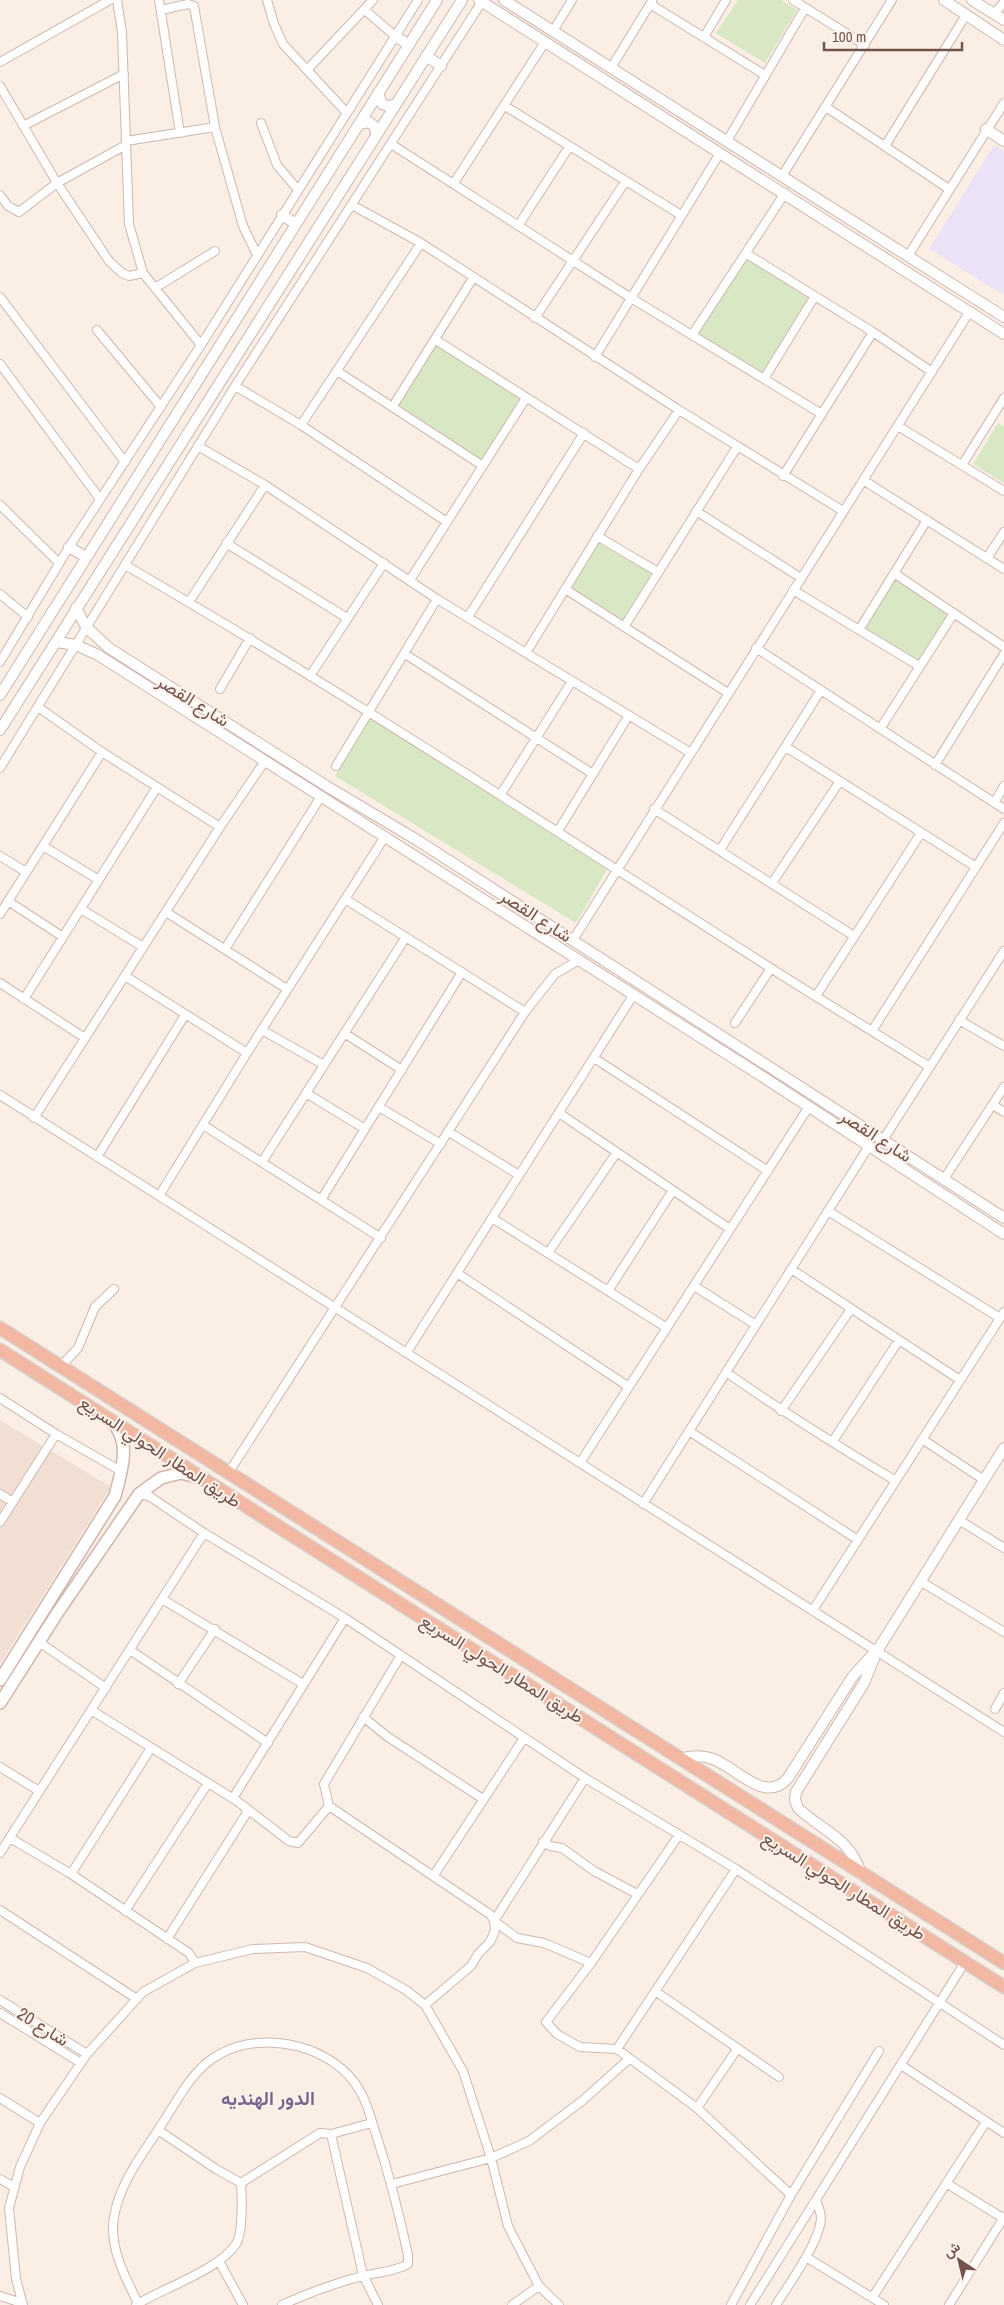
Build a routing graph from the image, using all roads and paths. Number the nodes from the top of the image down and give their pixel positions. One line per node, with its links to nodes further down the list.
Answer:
1 (110, 0): 33 (street)
2 (117, 0): 37 (street)
3 (159, 0): 20 (street)
4 (267, 0): 36 (street)
5 (373, 0): 21 (street)
6 (418, 0): 26 (street)
7 (437, 0): 30 (street)
8 (462, 0): 32 (street)
9 (504, 0): 25 (street)
10 (572, 0): 25 (street)
11 (726, 0): 27 (street)
12 (792, 0): 19 (street)
13 (892, 0): 31 (street)
14 (944, 0): 23 (street)
15 (972, 0): 22 (street)
16 (481, 1): 29 (street); 34 (street)
17 (651, 2): 27 (street); 35 (street)
18 (1004, 2): 22 (street)
19 (805, 8): 31 (street); 38 (street)
20 (161, 10): 49 (street); 51 (street)
21 (365, 10): 26 (street); 36 (street)
22 (994, 14): 24 (street)
23 (966, 15): 28 (street); 57 (street)
24 (1004, 20)
25 (553, 31): 35 (street)
26 (395, 36): 30 (street); 45 (street)
27 (704, 37): 38 (street)
28 (1004, 40)
29 (546, 42): 43 (street); 59 (street)
30 (408, 45): 40 (street)
31 (864, 46): 44 (street)
32 (426, 56): 34 (street); 42 (street)
33 (0, 62)
34 (441, 66): 56 (street)
35 (611, 68): 53 (street)
36 (307, 70): 45 (street)
37 (124, 74): 48 (street); 55 (street)
38 (765, 75): 53 (street)
39 (0, 86): 48 (street)
40 (378, 94): 42 (street); 47 (street)
41 (1004, 103): 50 (street)
42 (394, 105): 52 (street)
43 (505, 106): 58 (street); 63 (street)
44 (826, 107): 57 (street); 60 (street)
45 (346, 112): 65 (street)
46 (261, 123): 65 (street)
47 (359, 124): 52 (street); 71 (street)
48 (23, 126): 62 (street)
49 (215, 127): 51 (street); 79 (street)
50 (986, 129): 54 (street); 64 (street)
51 (180, 133): 55 (street)
52 (376, 133): 86 (street)
53 (727, 141): 60 (street)
54 (1004, 141)
55 (126, 143): 62 (street); 84 (street)
56 (391, 144): 63 (street); 68 (street)
57 (885, 146): 64 (street)
58 (569, 147): 61 (street); 72 (street)
59 (720, 153): 66 (street); 70 (street)
60 (782, 176): 73 (street)
61 (625, 182): 70 (street); 82 (street)
62 (57, 183): 67 (street); 84 (street)
63 (454, 183): 72 (street)
64 (950, 189): 81 (street)
65 (298, 190): 69 (street)
66 (785, 193): 75 (street); 78 (street)
67 (0, 195)
68 (352, 205): 74 (street); 107 (street)
69 (282, 215): 71 (street); 79 (street)
70 (681, 215): 90 (street)
71 (296, 224): 83 (street)
72 (518, 226): 82 (street)
73 (871, 232): 75 (street); 76 (street)
74 (420, 243): 85 (street); 104 (street)
75 (864, 244): 80 (street)
76 (891, 245): 80 (street); 81 (street)
77 (215, 251): 87 (street)
78 (747, 254): 88 (street); 99 (street)
79 (257, 255): 101 (street)
80 (885, 256): 93 (street)
81 (908, 256): 94 (street)
82 (574, 261): 90 (street); 95 (street)
83 (267, 270): 86 (street); 91 (street)
84 (143, 273): 87 (street)
85 (473, 278): 95 (street); 100 (street)
86 (284, 281): 92 (street)
87 (155, 288): 101 (street)
88 (815, 296): 97 (street); 106 (street)
89 (0, 297): 121 (street)
90 (631, 298): 99 (street); 102 (street)
91 (246, 302): 92 (street); 125 (street)
92 (264, 312): 128 (street)
93 (970, 312): 98 (street); 105 (street)
94 (1004, 317)
95 (535, 318): 102 (street)
96 (97, 330): 111 (street)
97 (873, 332): 105 (street); 114 (street)
98 (1004, 334)
99 (692, 335): 106 (street)
100 (436, 340): 108 (street); 110 (street)
101 (201, 345): 111 (street)
102 (595, 357): 112 (street)
103 (0, 364): 131 (street)
104 (337, 371): 110 (street); 116 (street)
105 (932, 372): 117 (street)
106 (764, 379): 114 (street)
107 (235, 386): 116 (street); 119 (street)
108 (526, 398): 118 (street); 123 (street)
109 (1004, 398): 113 (street)
110 (393, 406): 123 (street)
111 (161, 407): 121 (street)
112 (679, 410): 120 (street); 124 (street)
113 (996, 413): 115 (street); 122 (street)
114 (820, 414): 126 (street)
115 (1004, 418)
116 (300, 425): 138 (street)
117 (898, 426): 122 (street); 127 (street)
118 (584, 433): 124 (street); 161 (street)
119 (198, 446): 129 (street); 147 (street)
120 (737, 447): 126 (street); 134 (street)
121 (126, 462): 131 (street)
122 (962, 465): 130 (street)
123 (483, 466): 138 (street)
124 (639, 469): 140 (street)
125 (137, 474): 128 (street); 132 (street)
126 (783, 476): 135 (street)
127 (863, 480): 135 (street); 137 (street)
128 (153, 485): 136 (street)
129 (265, 485): 141 (street); 145 (street)
130 (1004, 491)
131 (100, 499): 142 (street)
132 (120, 503): 136 (street); 143 (street)
133 (0, 505): 146 (street)
134 (696, 511): 149 (street); 151 (street)
135 (844, 511): 151 (street)
136 (136, 513): 158 (street)
137 (927, 520): 144 (street); 150 (street)
138 (447, 522): 152 (street)
139 (1004, 532): 144 (street)
140 (597, 536): 149 (street); 153 (street)
141 (226, 542): 157 (street); 162 (street)
142 (69, 546): 143 (street); 146 (street)
143 (86, 557): 181 (street)
144 (987, 558): 148 (street)
145 (384, 562): 152 (street); 162 (street)
146 (59, 563): 160 (street)
147 (125, 565): 157 (street); 163 (street)
148 (1004, 569)
149 (658, 572): 164 (street)
150 (894, 573): 159 (street); 165 (street)
151 (801, 578): 154 (street)
152 (410, 580): 156 (street)
153 (565, 589): 164 (street); 171 (street)
154 (793, 590): 165 (street); 170 (street)
155 (0, 594): 160 (street)
156 (438, 599): 161 (street); 172 (street)
157 (188, 602): 166 (street)
158 (76, 608): 163 (street, شارع القصر); 167 (street)
159 (954, 613): 169 (street); 175 (street)
160 (28, 617): 174 (street)
161 (468, 617): 171 (street)
162 (347, 618): 176 (street)
163 (86, 627): 168 (street); 208 (street, شارع القصر)
164 (624, 627): 180 (street)
165 (859, 630): 175 (street)
166 (250, 638): 176 (street); 178 (street)
167 (56, 642): 168 (street); 186 (street)
168 (76, 645): 182 (street); 191 (street)
169 (1004, 647)
170 (756, 648): 179 (street); 180 (street)
171 (526, 652): 177 (street)
172 (405, 654): 183 (street); 187 (street)
173 (1004, 654): 192 (street)
174 (0, 662)
175 (920, 666): 185 (street)
176 (310, 676): 183 (street)
177 (572, 681): 184 (street); 187 (street)
178 (220, 689)
179 (821, 690): 185 (street); 188 (street)
180 (728, 693): 190 (street)
181 (0, 694)
182 (38, 707): 189 (street); 194 (street)
183 (369, 712): 193 (street); 199 (street)
184 (629, 715): 190 (street); 195 (street)
185 (880, 728): 192 (street)
186 (0, 730)
187 (536, 738): 195 (street); 199 (street)
188 (786, 746): 196 (street); 213 (street)
189 (102, 752): 198 (street); 210 (street)
190 (691, 753): 203 (street)
191 (265, 761): 200 (street); 205 (street)
192 (936, 765): 201 (street)
193 (336, 766)
194 (0, 768)
195 (593, 774): 206 (street)
196 (840, 781): 207 (street); 220 (street)
197 (1004, 786): 201 (street)
198 (157, 787): 205 (street); 219 (street)
199 (500, 794): 206 (street)
200 (320, 798): 209 (street); 231 (street)
201 (994, 803): 202 (street)
202 (1004, 809)
203 (654, 810): 213 (street); 217 (street)
204 (1004, 823): 216 (street)
205 (220, 827): 224 (street)
206 (558, 831): 217 (street)
207 (921, 833): 216 (street); 226 (street)
208 (410, 836): 211 (street, شارع القصر); 212 (street)
209 (384, 838): 212 (street); 221 (street)
210 (43, 846): 218 (street); 219 (street)
211 (427, 846): 215 (street); 229 (street, شارع القصر)
212 (401, 849): 215 (street)
213 (720, 850): 220 (street)
214 (0, 856): 218 (street)
215 (417, 859): 233 (street)
216 (976, 867): 249 (street)
217 (616, 869): 229 (street); 235 (street)
218 (26, 872): 222 (street)
219 (99, 880): 223 (street)
220 (772, 883): 226 (street)
221 (345, 899): 228 (street); 240 (street)
222 (8, 902): 225 (street); 227 (street)
223 (81, 909): 227 (street); 230 (street)
224 (166, 912): 230 (street); 231 (street)
225 (0, 914)
226 (854, 936): 242 (street)
227 (63, 937): 243 (street)
228 (406, 937): 237 (street); 250 (street)
229 (573, 940): 254 (street, شارع القصر)
230 (143, 947): 238 (street)
231 (225, 949): 240 (street)
232 (1004, 951): 234 (street)
233 (579, 960): 241 (street); 244 (street)
234 (996, 963): 236 (street); 246 (street)
235 (771, 968): 242 (street); 247 (street)
236 (1004, 968)
237 (462, 972): 244 (street); 259 (street)
238 (125, 976): 245 (street); 251 (street)
239 (0, 983): 243 (street)
240 (287, 989): 248 (street)
241 (634, 994): 255 (street); 257 (street)
242 (816, 996): 249 (street)
243 (24, 998): 251 (street)
244 (525, 1012): 273 (street)
245 (185, 1015): 253 (street); 278 (street)
246 (959, 1020): 252 (street); 258 (street)
247 (735, 1022)
248 (262, 1030): 253 (street); 256 (street)
249 (872, 1031): 258 (street)
250 (344, 1033): 256 (street); 259 (street)
251 (85, 1038): 270 (street)
252 (1004, 1046)
253 (247, 1053): 271 (street)
254 (751, 1055): 257 (street); 260 (street, شارع القصر)
255 (594, 1058): 269 (street); 280 (street)
256 (324, 1065): 263 (street)
257 (746, 1066): 261 (street)
258 (928, 1066): 274 (street)
259 (402, 1070): 266 (street)
260 (783, 1076): 261 (street); 274 (street, شارع القصر)
261 (777, 1086): 267 (street)
262 (1004, 1087): 265 (street)
263 (306, 1093): 272 (street); 279 (street)
264 (0, 1095): 270 (street)
265 (993, 1105): 268 (street); 282 (street)
266 (379, 1107): 272 (street); 275 (street)
267 (808, 1108): 276 (street); 280 (street)
268 (1004, 1112)
269 (559, 1113): 277 (street); 281 (street)
270 (34, 1118): 278 (street)
271 (203, 1125): 279 (street); 284 (street)
272 (365, 1130): 285 (street)
273 (449, 1132): 275 (street); 281 (street)
274 (883, 1140): 282 (street, شارع القصر)
275 (441, 1144): 291 (street)
276 (869, 1146): 286 (street); 290 (street)
277 (617, 1152): 283 (street); 292 (street)
278 (97, 1157): 284 (street)
279 (262, 1162): 285 (street)
280 (768, 1171): 289 (street)
281 (519, 1175): 287 (street)
282 (944, 1179): 288 (street, شارع القصر)
283 (673, 1190): 289 (street); 297 (street)
284 (159, 1196): 298 (street)
285 (321, 1200): 291 (street)
286 (828, 1211): 293 (street); 300 (street)
287 (492, 1218): 292 (street); 294 (street)
288 (1004, 1218)
289 (730, 1229): 295 (street)
290 (1004, 1234)
291 (381, 1238): 298 (street)
292 (548, 1253): 297 (street)
293 (791, 1270): 299 (street); 301 (street)
294 (457, 1273): 306 (street); 310 (street)
295 (694, 1286): 301 (street); 303 (street)
296 (114, 1289): 307 (street)
297 (608, 1291): 303 (street)
298 (336, 1307): 306 (street); 321 (street)
299 (851, 1308): 304 (street); 312 (street)
300 (1002, 1315): 309 (street)
301 (756, 1325): 308 (street)
302 (0, 1328): 307 (highway, طريق المطار الحولي السريع)
303 (667, 1328): 310 (street)
304 (899, 1340): 309 (street); 317 (street)
305 (0, 1350): 313 (highway, طريق المطار الحولي السريع)
306 (407, 1352): 319 (street)
307 (61, 1366): 321 (highway, طريق المطار الحولي السريع)
308 (726, 1372): 312 (street); 314 (street)
309 (960, 1380): 316 (street)
310 (629, 1387): 319 (street)
311 (0, 1398): 315 (street)
312 (781, 1411): 317 (street)
313 (110, 1420): 320 (main road); 322 (highway, طريق المطار الحولي السريع)
314 (689, 1431): 328 (street); 332 (street)
315 (56, 1434): 320 (street); 327 (street)
316 (922, 1439): 323 (street); 324 (street)
317 (833, 1441): 324 (street)
318 (1004, 1448): 323 (street)
319 (580, 1463): 328 (street)
320 (121, 1471): 337 (main road)
321 (229, 1472): 359 (highway, طريق المطار الحولي السريع)
322 (201, 1478): 326 (main road); 381 (highway, طريق المطار الحولي السريع)
323 (984, 1480): 329 (street)
324 (896, 1481): 332 (street)
325 (0, 1494): 327 (street)
326 (139, 1494): 331 (street); 339 (main road)
327 (13, 1502): 330 (street)
328 (643, 1504): 336 (street)
329 (959, 1520): 333 (street); 334 (street)
330 (0, 1522)
331 (204, 1533): 335 (street); 338 (street)
332 (858, 1540): 336 (street)
333 (1004, 1548)
334 (920, 1581): 341 (street); 344 (street)
335 (162, 1599): 340 (street); 343 (street)
336 (813, 1610): 344 (street)
337 (40, 1617): 339 (main road); 346 (main road)
338 (345, 1618): 345 (street); 348 (street)
339 (50, 1625): 342 (main road)
340 (215, 1629): 347 (street); 348 (street)
341 (1004, 1632)
342 (39, 1642): 349 (street); 351 (main road)
343 (130, 1650): 347 (street); 349 (street)
344 (877, 1651): 355 (street); 359 (street); 374 (street)
345 (401, 1655): 354 (street); 356 (street)
346 (0, 1680)
347 (178, 1684): 357 (street)
348 (303, 1684): 357 (street)
349 (106, 1688): 353 (street)
350 (1004, 1693): 352 (street)
351 (0, 1703)
352 (994, 1709)
353 (91, 1710): 358 (street); 363 (street)
354 (362, 1717): 365 (street); 366 (street)
355 (1004, 1732)
356 (524, 1738): 361 (street); 365 (street)
357 (268, 1743): 364 (street)
358 (150, 1748): 362 (street); 373 (street)
359 (678, 1759): 374 (highway, طريق المطار الحولي السريع)
360 (0, 1767): 363 (street)
361 (584, 1778): 368 (street); 370 (street)
362 (208, 1783): 364 (street); 378 (street)
363 (40, 1791): 369 (street)
364 (233, 1798): 367 (street)
365 (483, 1799): 375 (street)
366 (329, 1806): 367 (street); 375 (street)
367 (248, 1811): 380 (street)
368 (679, 1834): 372 (street); 376 (street)
369 (10, 1838): 371 (street); 373 (street)
370 (543, 1842): 376 (street); 379 (street)
371 (0, 1853)
372 (736, 1869): 386 (street); 390 (street)
373 (71, 1874): 378 (street)
374 (861, 1874): 384 (highway, طريق المطار الحولي السريع)
375 (434, 1875): 379 (street)
376 (636, 1894): 383 (street)
377 (0, 1910): 387 (street)
378 (125, 1911): 380 (street)
379 (494, 1921): 383 (street); 389 (street)
380 (167, 1939): 382 (street)
381 (965, 1962): 385 (highway, طريق المطار الحولي السريع); 390 (street)
382 (195, 1963): 387 (street); 389 (street)
383 (591, 1963): 394 (street)
384 (1004, 1963)
385 (1004, 1987)
386 (656, 1991): 393 (street); 394 (street)
387 (137, 1999): 396 (street)
388 (0, 2000): 396 (street, شارع 20)
389 (425, 2004): 409 (street)
390 (940, 2004): 392 (street); 399 (street)
391 (0, 2012): 398 (street, شارع 20)
392 (1004, 2046)
393 (738, 2048): 400 (street); 402 (street)
394 (617, 2049): 397 (street)
395 (879, 2052): 415 (street)
396 (87, 2054): 398 (street)
397 (630, 2059): 402 (street); 409 (street)
398 (81, 2063): 404 (street)
399 (900, 2065): 403 (street); 416 (street)
400 (780, 2076)
401 (0, 2098): 404 (street)
402 (697, 2108): 415 (street)
403 (986, 2122): 407 (street); 412 (street)
404 (40, 2123): 414 (street)
405 (372, 2123): 406 (street); 408 (street); 413 (street)
406 (158, 2130): 411 (street); 425 (street)
407 (1004, 2133)
408 (331, 2134): 411 (street); 420 (street)
409 (491, 2158): 413 (street); 421 (street)
410 (0, 2179): 414 (street)
411 (241, 2183): 419 (street)
412 (946, 2183): 417 (street); 423 (street)
413 (392, 2184): 420 (street)
414 (14, 2188): 424 (street)
415 (791, 2195): 431 (street)
416 (816, 2200): 418 (street); 432 (street)
417 (1004, 2218): 435 (street)
418 (806, 2257): 423 (street); 433 (street)
419 (219, 2261): 425 (street); 426 (street)
420 (363, 2276): 427 (street); 428 (street)
421 (539, 2286): 429 (street); 430 (street)
422 (0, 2296): 424 (street)
423 (872, 2298): 434 (street)
424 (23, 2304)
425 (137, 2304)
426 (243, 2305)
427 (282, 2305)
428 (378, 2305)
429 (512, 2305)
430 (559, 2305)
431 (731, 2305)
432 (750, 2305)
433 (776, 2305)
434 (884, 2305)
435 (949, 2305)

